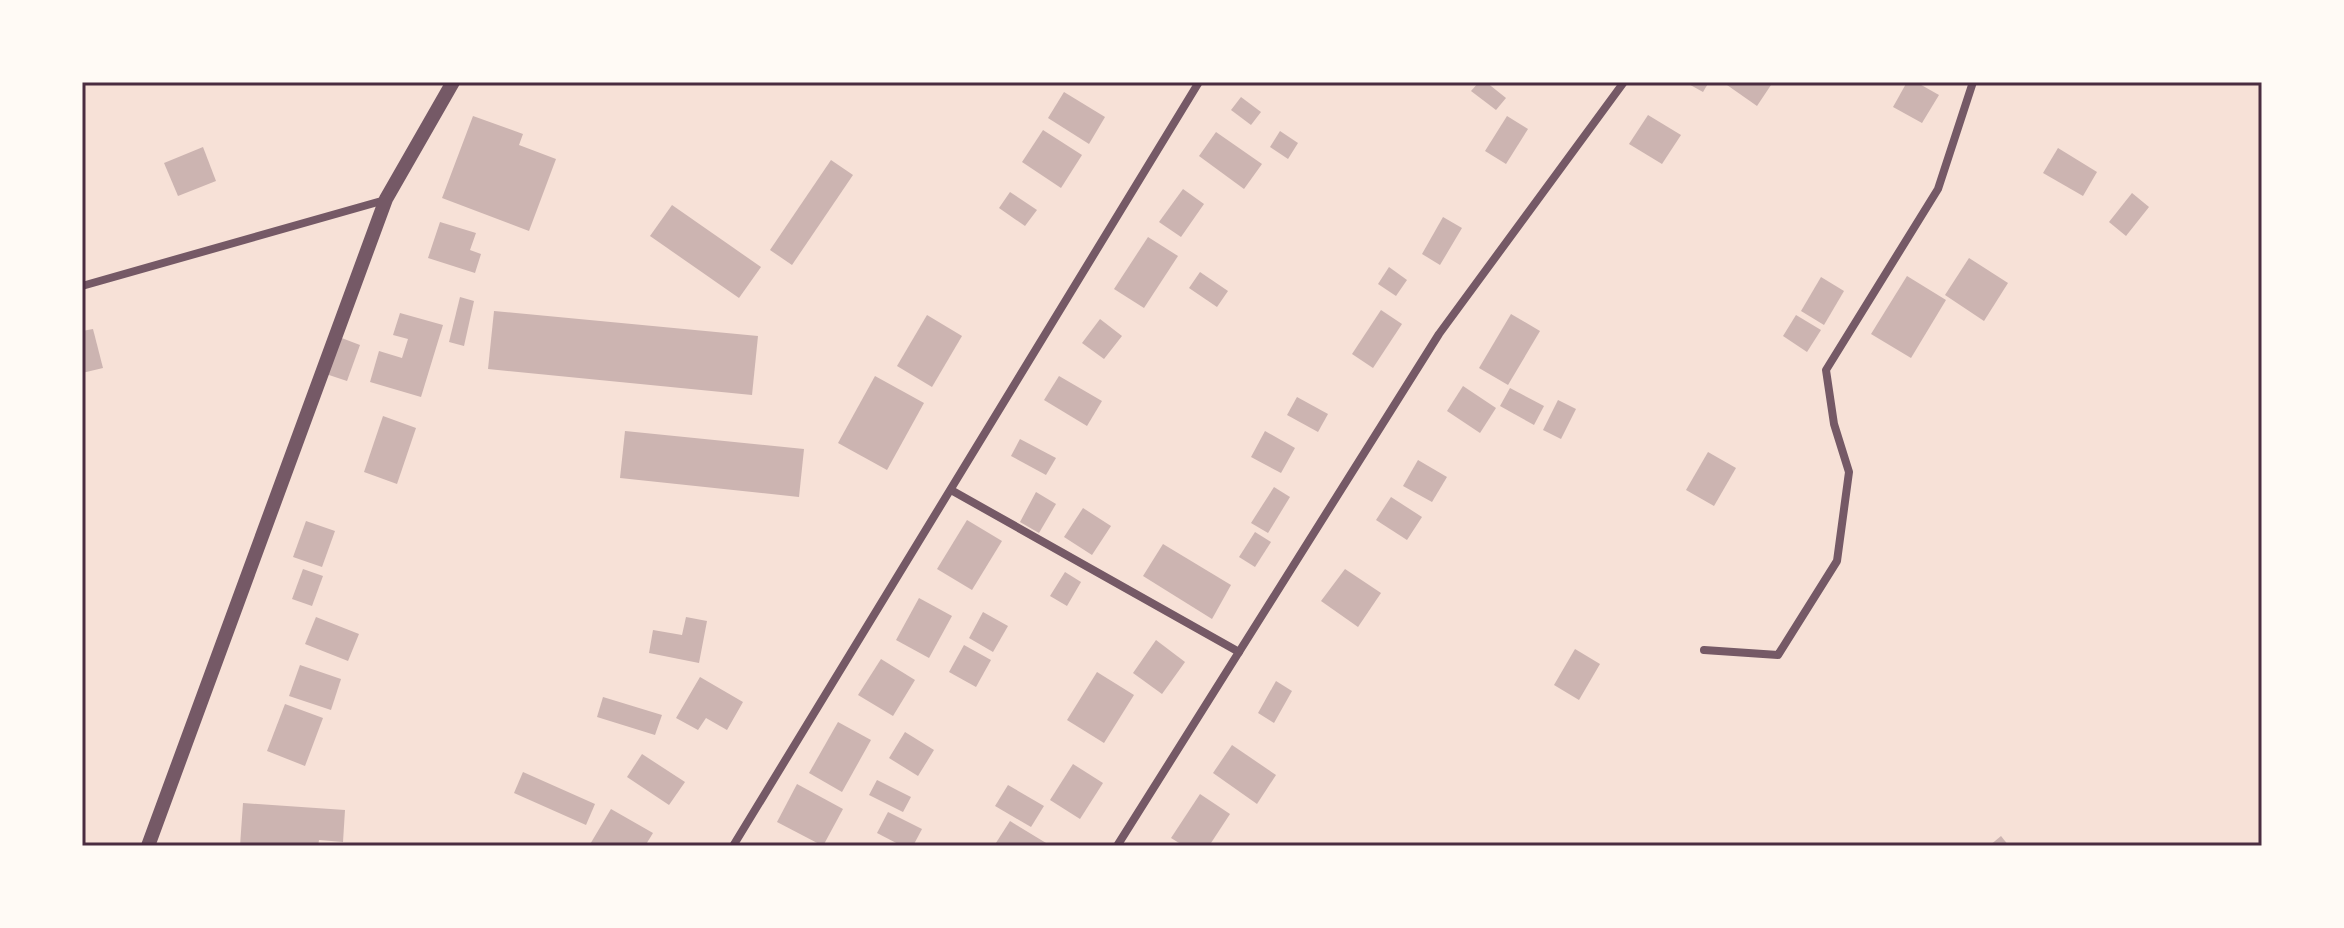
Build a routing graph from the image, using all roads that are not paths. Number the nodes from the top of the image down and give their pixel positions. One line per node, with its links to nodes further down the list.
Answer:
1 (453, 82): 5 (street)
2 (1199, 82): 7 (street)
3 (1624, 82): 9 (street)
4 (1973, 82): 8 (street)
5 (386, 199): 6 (street); 10 (street)
6 (82, 286)
7 (951, 490): 9 (street); 11 (street)
8 (1704, 650)
9 (1239, 652): 12 (street)
10 (148, 846)
11 (733, 846)
12 (1117, 846)

